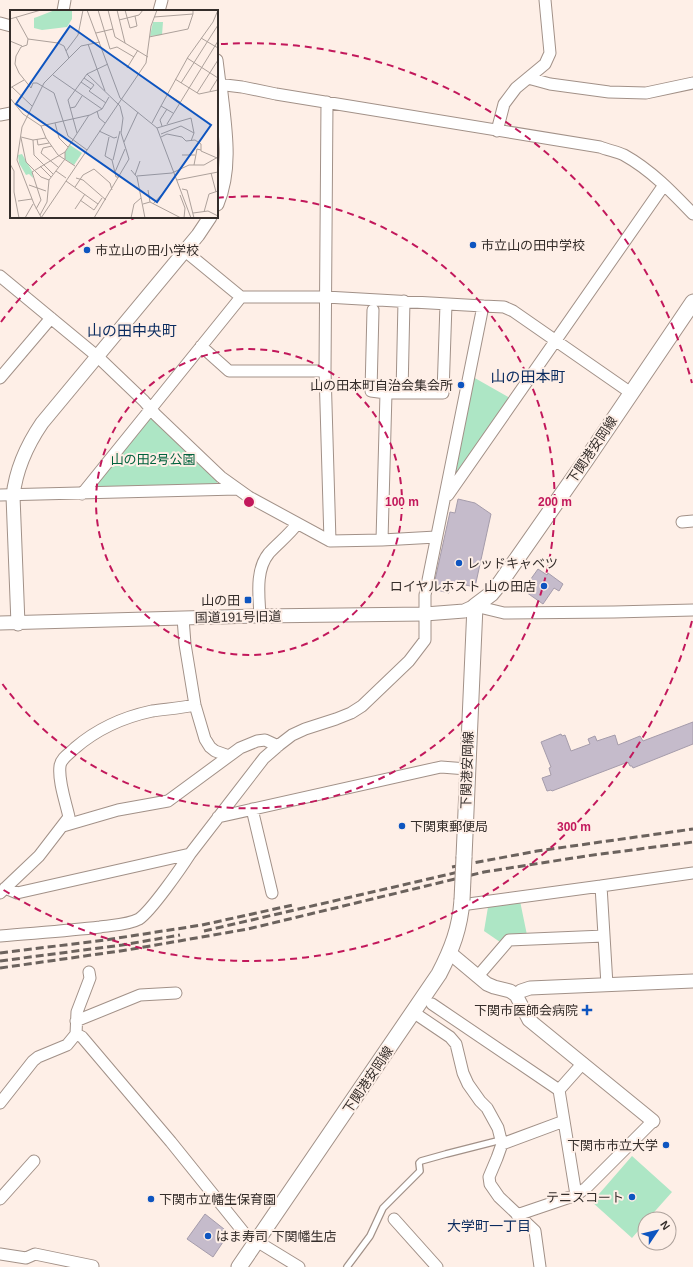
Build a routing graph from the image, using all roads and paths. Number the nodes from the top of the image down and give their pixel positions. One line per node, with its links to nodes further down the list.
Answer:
1 (65, 0): 4 (street)
2 (162, 0): 5 (street)
3 (545, 0): 8 (street)
4 (63, 10)
5 (159, 10)
6 (0, 23): 7 (street)
7 (10, 26)
8 (528, 78): 9 (street); 14 (street)
9 (693, 83)
10 (218, 84): 11 (street); 16 (street)
11 (327, 102): 14 (street); 22 (street)
12 (10, 113): 13 (street)
13 (0, 115)
14 (497, 131): 15 (street)
15 (664, 185): 17 (street); 29 (street)
16 (218, 201)
17 (693, 214)
18 (209, 218): 19 (street)
19 (185, 251): 21 (street); 31 (street)
20 (0, 276): 28 (street)
21 (241, 297): 22 (street); 30 (street)
22 (326, 297): 23 (street); 32 (street)
23 (404, 301): 25 (street); 35 (street)
24 (693, 302): 36 (main road, 下関港安岡線)
25 (446, 304): 26 (street); 35 (street)
26 (483, 306): 29 (street); 42 (street)
27 (373, 310): 34 (street)
28 (51, 318): 31 (street); 33 (street)
29 (556, 340): 36 (street); 42 (street)
30 (201, 346): 32 (street); 37 (street)
31 (98, 357): 37 (street); 41 (street)
32 (325, 371): 46 (street)
33 (0, 378)
34 (386, 393): 35 (street); 45 (street)
35 (402, 393)
36 (631, 393): 47 (main road, 下関港安岡線)
37 (151, 408): 38 (street); 39 (street)
38 (237, 489): 39 (street); 43 (street)
39 (82, 494): 41 (street)
40 (0, 495): 41 (street)
41 (13, 496): 53 (street)
42 (445, 499): 44 (street)
43 (297, 524): 46 (street); 50 (street)
44 (436, 536): 45 (street); 49 (street)
45 (382, 540): 46 (street)
46 (330, 541)
47 (475, 606): 48 (street); 49 (street, 国道191号旧道); 57 (main road, 下関港安岡線)
48 (693, 610)
49 (424, 614): 50 (street, 国道191号旧道); 55 (street)
50 (260, 616): 51 (street, 国道191号旧道)
51 (183, 618): 53 (street, 国道191号旧道); 54 (street)
52 (0, 623): 53 (street, 国道191号旧道)
53 (18, 624)
54 (195, 705): 56 (street); 60 (street)
55 (278, 746): 56 (street); 59 (street)
56 (229, 756): 60 (street)
57 (467, 769): 58 (street); 66 (main road, 下関港安岡線, bridge)
58 (252, 809): 59 (street); 65 (street)
59 (218, 817): 61 (street)
60 (63, 826): 64 (street)
61 (190, 854): 64 (street); 67 (street)
62 (693, 873): 63 (street)
63 (601, 886): 66 (street); 68 (street)
64 (3, 891)
65 (272, 893)
66 (462, 903): 69 (main road, 下関港安岡線)
67 (0, 936)
68 (604, 936): 71 (street); 73 (street)
69 (450, 953): 71 (street); 77 (main road, 下関港安岡線)
70 (89, 972): 78 (street)
71 (478, 976): 75 (street)
72 (693, 981): 73 (street)
73 (607, 986): 75 (street)
74 (176, 992): 78 (street)
75 (516, 996): 80 (street)
76 (432, 1004): 81 (street)
77 (413, 1012): 85 (street); 91 (main road, 下関港安岡線)
78 (76, 1021): 79 (street)
79 (76, 1034): 82 (street); 91 (street)
80 (583, 1063): 81 (street); 84 (street)
81 (559, 1090): 83 (street)
82 (0, 1103)
83 (564, 1121): 85 (street); 87 (street)
84 (653, 1121): 87 (street)
85 (502, 1142): 89 (street); 96 (lane)
86 (34, 1160): 88 (street)
87 (576, 1195): 89 (street)
88 (0, 1199)
89 (516, 1215): 98 (street)
90 (394, 1219): 97 (street)
91 (257, 1242): 94 (main road, 下関港安岡線); 95 (street)
92 (0, 1254): 93 (street)
93 (93, 1266)
94 (239, 1267)
95 (299, 1267)
96 (347, 1267)
97 (437, 1267)
98 (540, 1267)

